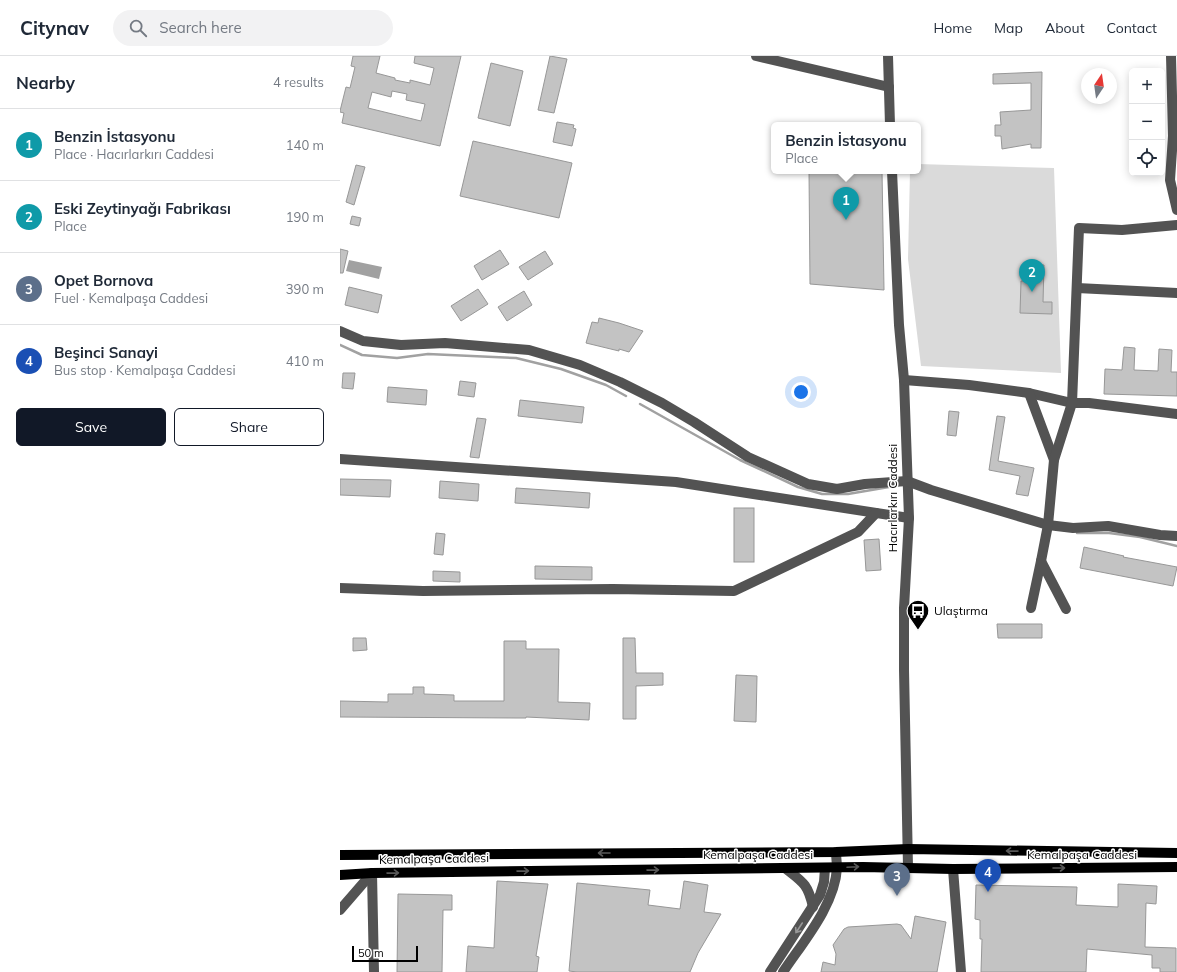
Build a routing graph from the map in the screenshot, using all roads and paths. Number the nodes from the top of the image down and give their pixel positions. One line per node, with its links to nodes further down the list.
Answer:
1 (756, 56): 4 (street)
2 (888, 56): 4 (street)
3 (1172, 56): 7 (street)
4 (889, 87): 5 (street)
5 (890, 122)
6 (892, 174): 12 (street, Hacırlarkırı Caddesi)
7 (1177, 210)
8 (1177, 225): 9 (street)
9 (1077, 288): 10 (street); 14 (street)
10 (1177, 293)
11 (340, 331): 18 (street)
12 (904, 380): 13 (street); 18 (street, Hacırlarkırı Caddesi)
13 (1029, 393): 14 (street); 17 (street)
14 (1072, 403): 15 (street); 17 (street)
15 (1177, 414)
16 (340, 459): 19 (street)
17 (1054, 460): 21 (street)
18 (907, 481): 20 (street, Hacırlarkırı Caddesi); 21 (street)
19 (876, 513): 20 (street); 24 (street)
20 (909, 518): 27 (street, Hacırlarkırı Caddesi)
21 (1048, 525): 22 (street); 23 (street)
22 (1177, 536)
23 (1041, 561): 25 (street); 26 (street)
24 (340, 588)
25 (1031, 608)
26 (1066, 609)
27 (908, 849): 29 (main road, Kemalpaşa Caddesi); 30 (main road, Kemalpaşa Caddesi, one-way to 27); 32 (street, Hacırlarkırı Caddesi)
28 (825, 852): 29 (main road, Kemalpaşa Caddesi); 31 (main road, Kemalpaşa Caddesi, one-way to 31); 35 (main road)
29 (836, 852): 36 (street)
30 (1177, 853)
31 (340, 855)
32 (908, 867): 36 (main road, Kemalpaşa Caddesi, one-way to 32); 37 (main road, Kemalpaşa Caddesi)
33 (1177, 867): 37 (main road, Kemalpaşa Caddesi, one-way to 33)
34 (785, 868): 35 (main road, Kemalpaşa Caddesi); 38 (main road, Kemalpaşa Caddesi, one-way to 34); 40 (street)
35 (825, 868): 36 (main road, Kemalpaşa Caddesi); 40 (street)
36 (837, 868): 44 (street)
37 (953, 869): 45 (street)
38 (372, 873): 39 (main road, Kemalpaşa Caddesi); 41 (street); 42 (street)
39 (340, 875)
40 (813, 907): 43 (street, one-way to 43)
41 (340, 910)
42 (374, 972)
43 (770, 972)
44 (783, 972)
45 (961, 972)

